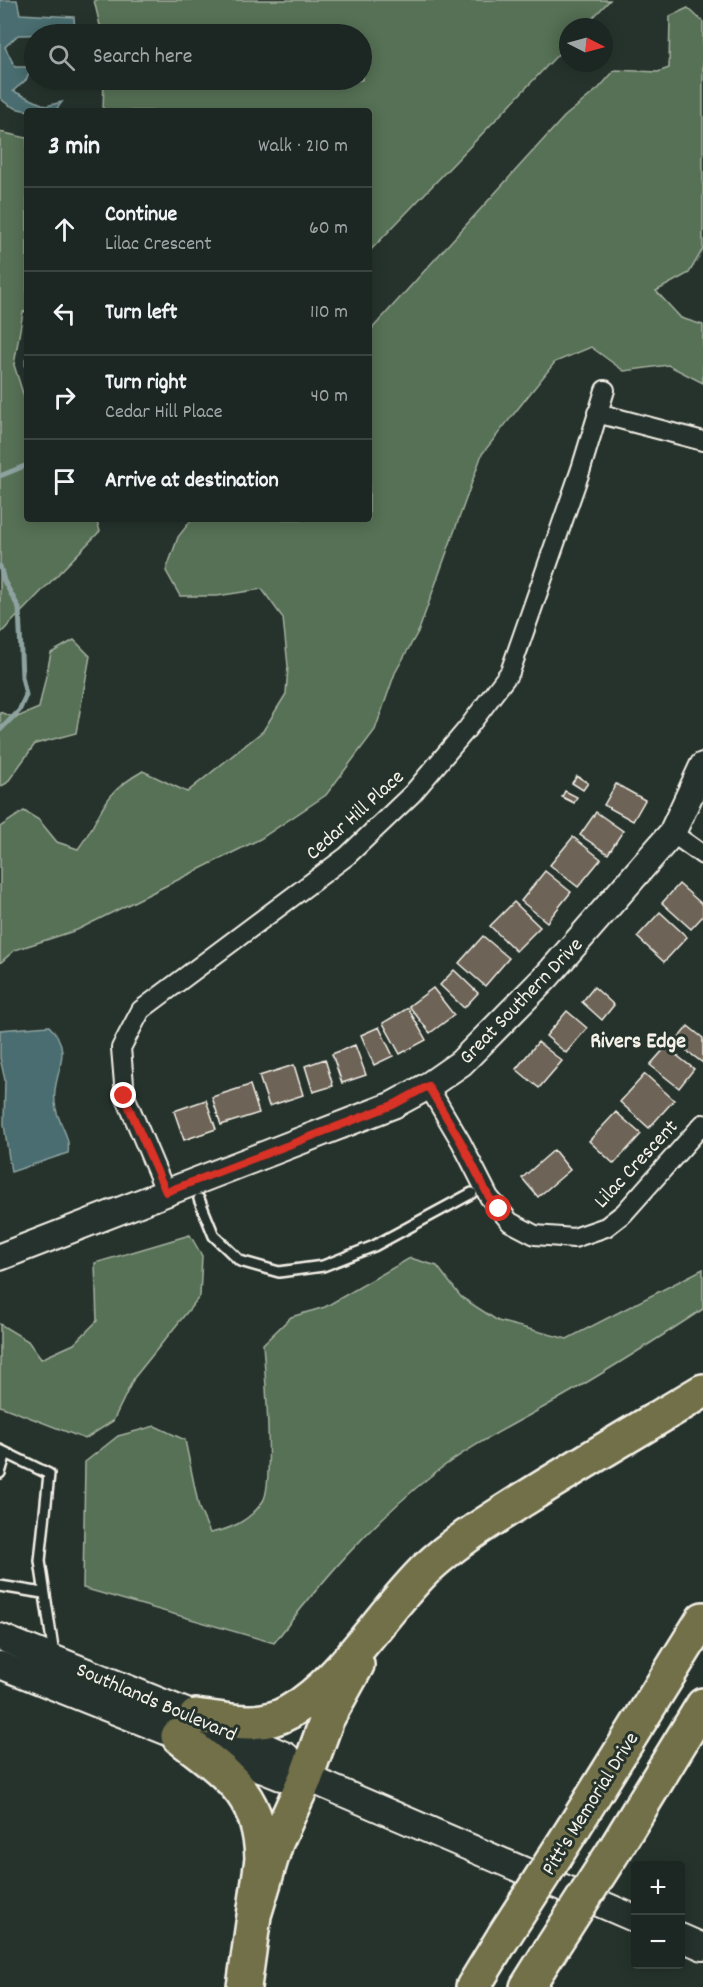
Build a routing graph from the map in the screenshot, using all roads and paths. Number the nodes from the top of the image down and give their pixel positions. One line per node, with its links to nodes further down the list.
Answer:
1 (605, 390): 2 (street, Cedar Hill Place)
2 (597, 413): 3 (street); 9 (street, Cedar Hill Place)
3 (703, 441)
4 (703, 766): 5 (main road, Great Southern Drive)
5 (672, 833): 6 (street); 7 (main road, Great Southern Drive)
6 (703, 855)
7 (428, 1086): 8 (street, Lilac Crescent); 9 (main road, Great Southern Drive)
8 (703, 1124)
9 (166, 1192): 12 (main road, Great Southern Drive)
10 (472, 1193): 11 (lane)
11 (199, 1199)
12 (0, 1257)
13 (703, 1391): 18 (highway)
14 (3, 1452): 15 (lane); 17 (lane)
15 (0, 1473)
16 (0, 1586): 17 (lane)
17 (43, 1593): 21 (lane)
18 (394, 1605): 24 (highway); 25 (highway)
19 (703, 1619): 31 (highway, Pitt's Memorial Drive, bridge)
20 (0, 1637): 21 (main road, Southlands Boulevard)
21 (54, 1658): 24 (main road, Southlands Boulevard)
22 (0, 1665): 24 (main road, Southlands Boulevard)
23 (703, 1705): 32 (highway, bridge)
24 (187, 1726): 25 (main road, Southlands Boulevard); 26 (highway)
25 (306, 1777): 26 (highway); 27 (main road, Southlands Boulevard)
26 (255, 1912): 30 (highway)
27 (631, 1917)
28 (685, 1939): 29 (main road)
29 (703, 1947)
30 (244, 1987)
31 (473, 1987)
32 (527, 1987)

